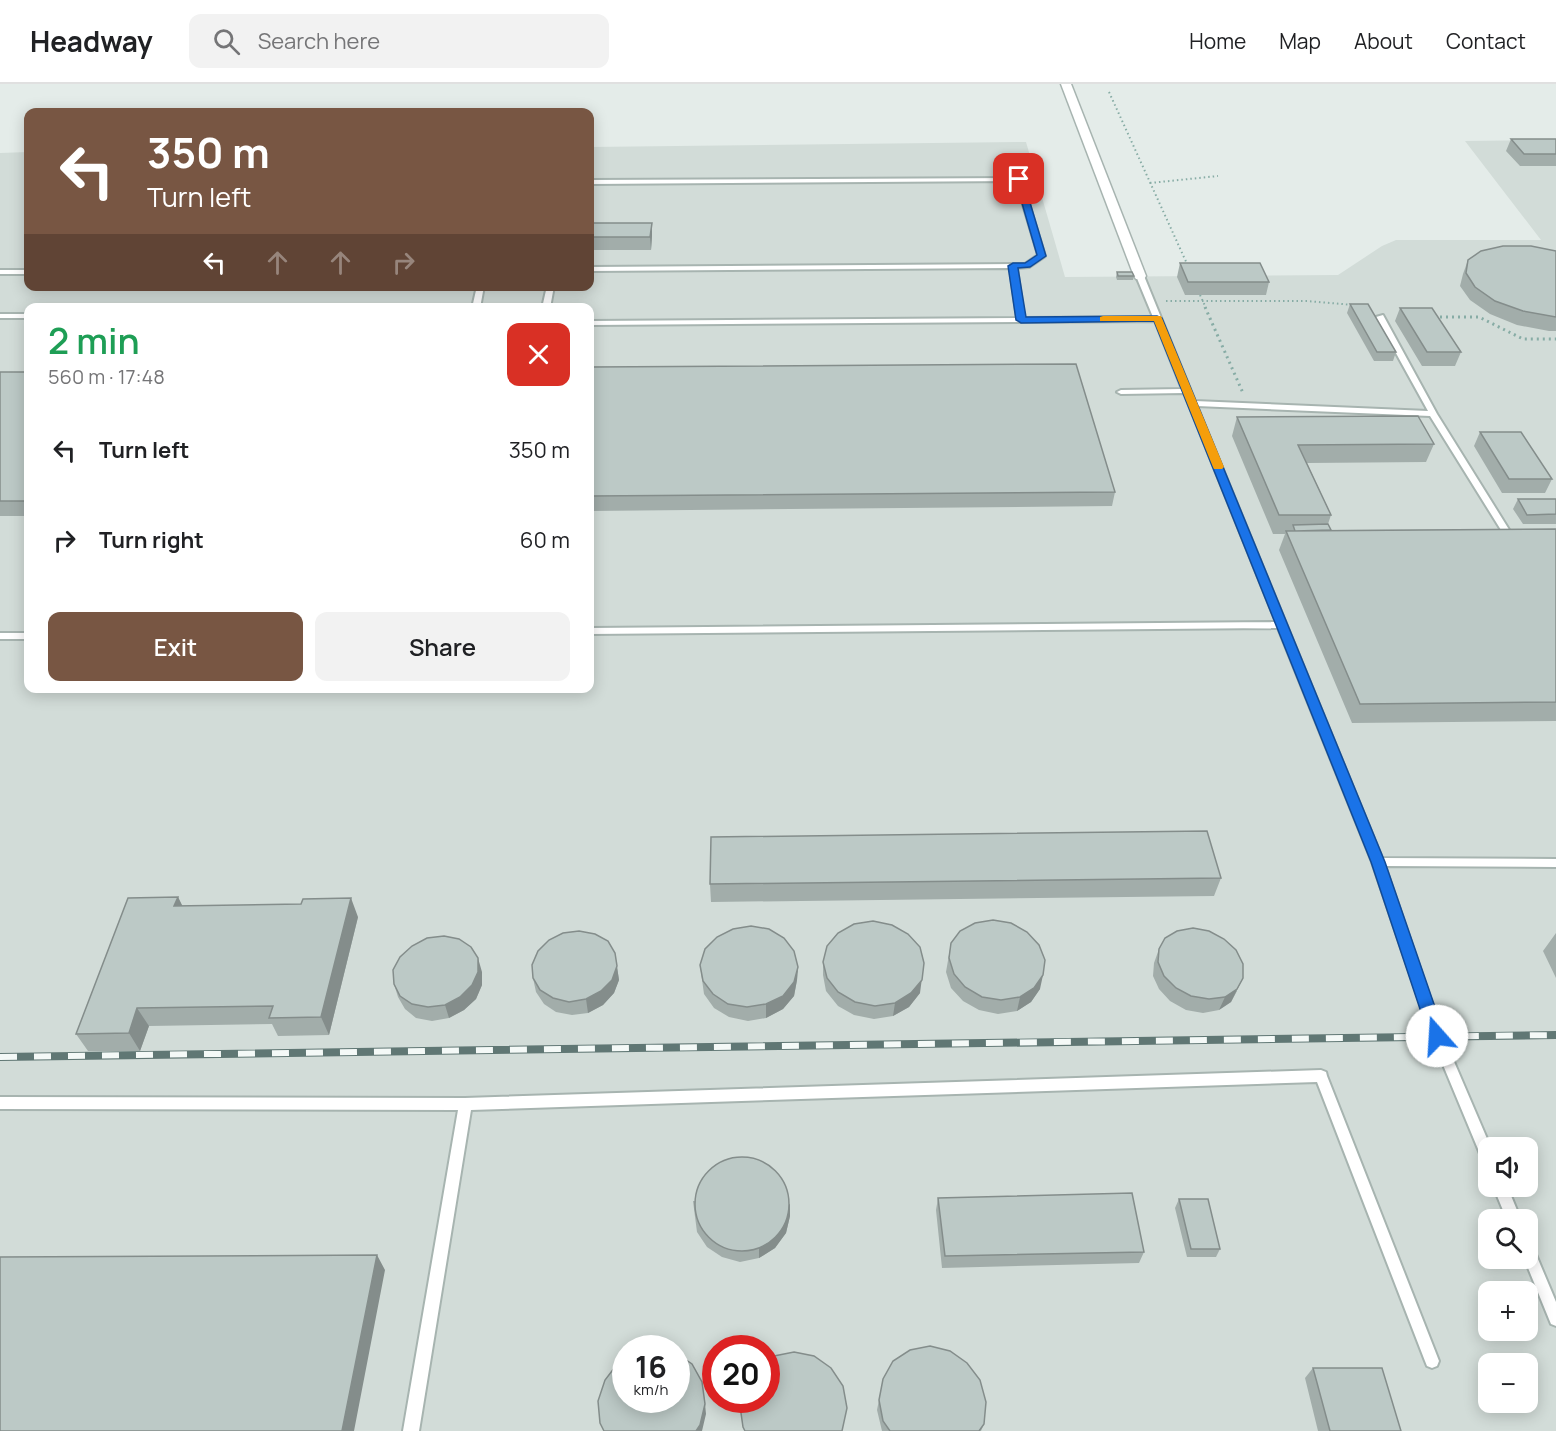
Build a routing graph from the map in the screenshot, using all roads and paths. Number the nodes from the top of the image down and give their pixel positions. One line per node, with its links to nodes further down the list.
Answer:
1 (1066, 84): 11 (street)
2 (1109, 92): 5 (path)
3 (1218, 176): 5 (path)
4 (594, 182): 6 (lane)
5 (1150, 183): 8 (path)
6 (1013, 266): 7 (lane); 21 (lane)
7 (594, 269)
8 (1190, 271)
9 (0, 272): 10 (lane)
10 (24, 272)
11 (1140, 276): 14 (lane)
12 (1200, 295): 13 (path)
13 (1203, 301): 14 (path); 15 (path); 27 (path)
14 (1150, 302): 20 (lane)
15 (1354, 306)
16 (0, 316): 17 (lane)
17 (24, 316)
18 (1380, 317): 28 (lane)
19 (1424, 317): 23 (path)
20 (1157, 318): 21 (lane); 24 (lane)
21 (1021, 320): 22 (lane)
22 (594, 323)
23 (1556, 339)
24 (1187, 391): 25 (lane); 26 (lane)
25 (1121, 392)
26 (1192, 403): 27 (lane); 32 (lane)
27 (1248, 405): 28 (lane)
28 (1432, 414): 29 (lane)
29 (1509, 536): 30 (lane); 31 (lane)
30 (1521, 536)
31 (1498, 537)
32 (1283, 625): 33 (lane); 36 (lane)
33 (594, 631)
34 (0, 636): 35 (lane)
35 (24, 636)
36 (1378, 862): 37 (lane); 40 (lane)
37 (1556, 863)
38 (0, 1103): 39 (lane)
39 (465, 1104): 43 (lane); 44 (lane)
40 (1480, 1137)
41 (1535, 1269): 42 (lane)
42 (1556, 1319)
43 (1432, 1361)
44 (411, 1431)

